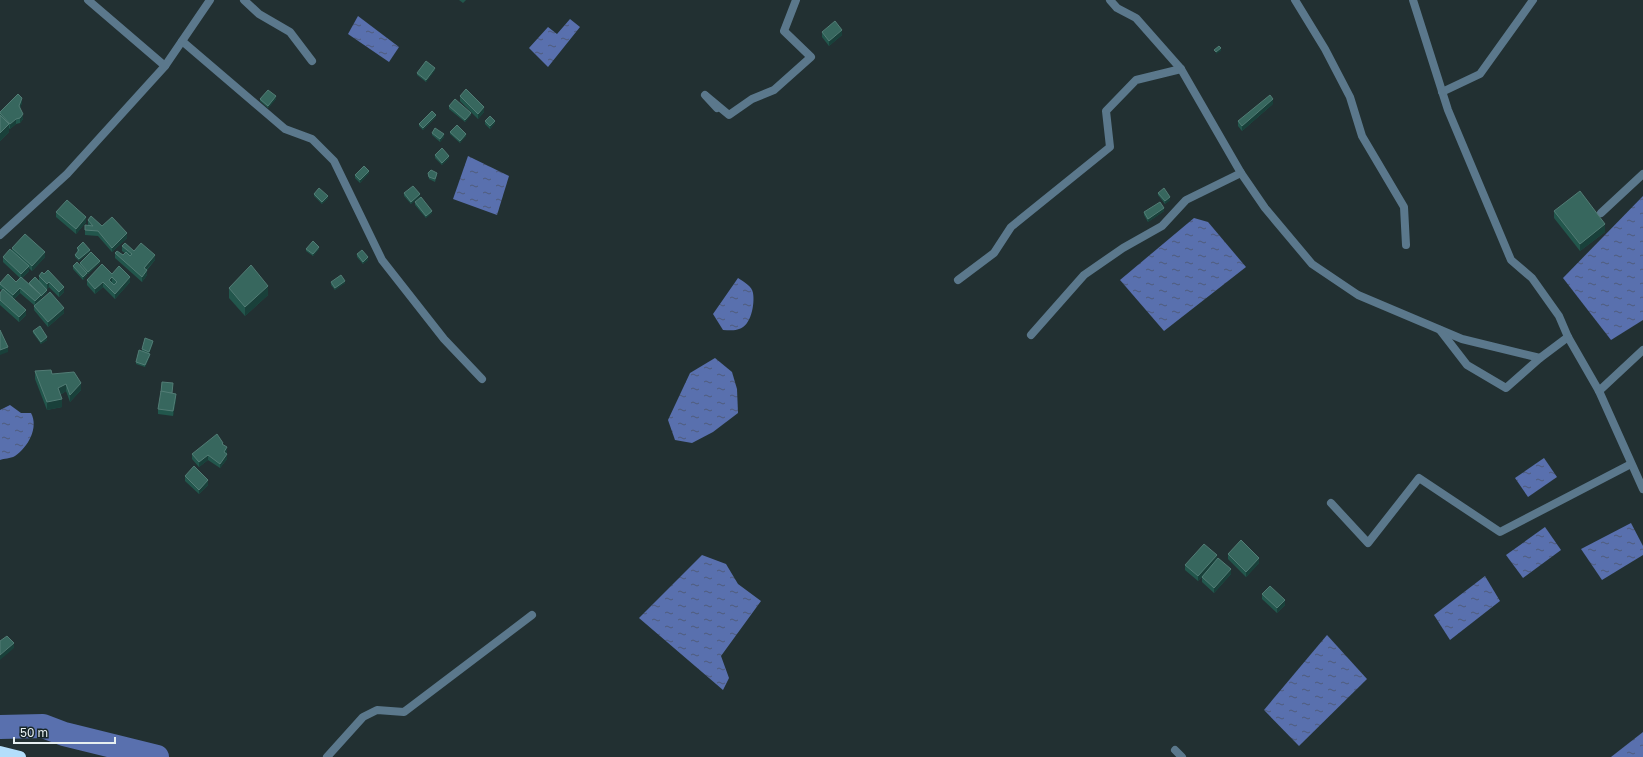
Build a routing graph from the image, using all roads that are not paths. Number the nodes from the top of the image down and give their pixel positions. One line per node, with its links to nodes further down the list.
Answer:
1 (88, 0): 11 (street)
2 (210, 0): 9 (street)
3 (244, 0): 10 (street)
4 (796, 0): 14 (street)
5 (1110, 0): 12 (street)
6 (1295, 0): 19 (street)
7 (1413, 0): 13 (street)
8 (1533, 0): 13 (street)
9 (182, 41): 11 (street); 26 (street)
10 (312, 61)
11 (165, 66): 18 (street)
12 (1181, 69): 15 (street); 20 (street)
13 (1442, 92): 23 (street)
14 (717, 108)
15 (1241, 173): 21 (street); 22 (street)
16 (1643, 174): 17 (street)
17 (1601, 213)
18 (0, 235)
19 (1406, 245)
20 (958, 280)
21 (1439, 328): 25 (street); 25 (street)
22 (1031, 335)
23 (1568, 336): 25 (street); 27 (street)
24 (1643, 350): 27 (street)
25 (1540, 358)
26 (482, 378)
27 (1599, 391): 28 (street)
28 (1631, 464): 29 (street); 30 (street)
29 (1643, 489)
30 (1331, 503)
31 (532, 615): 35 (street)
32 (1175, 750): 36 (street)
33 (0, 752): 34 (highway)
34 (20, 757)
35 (327, 757)
36 (1182, 757)

